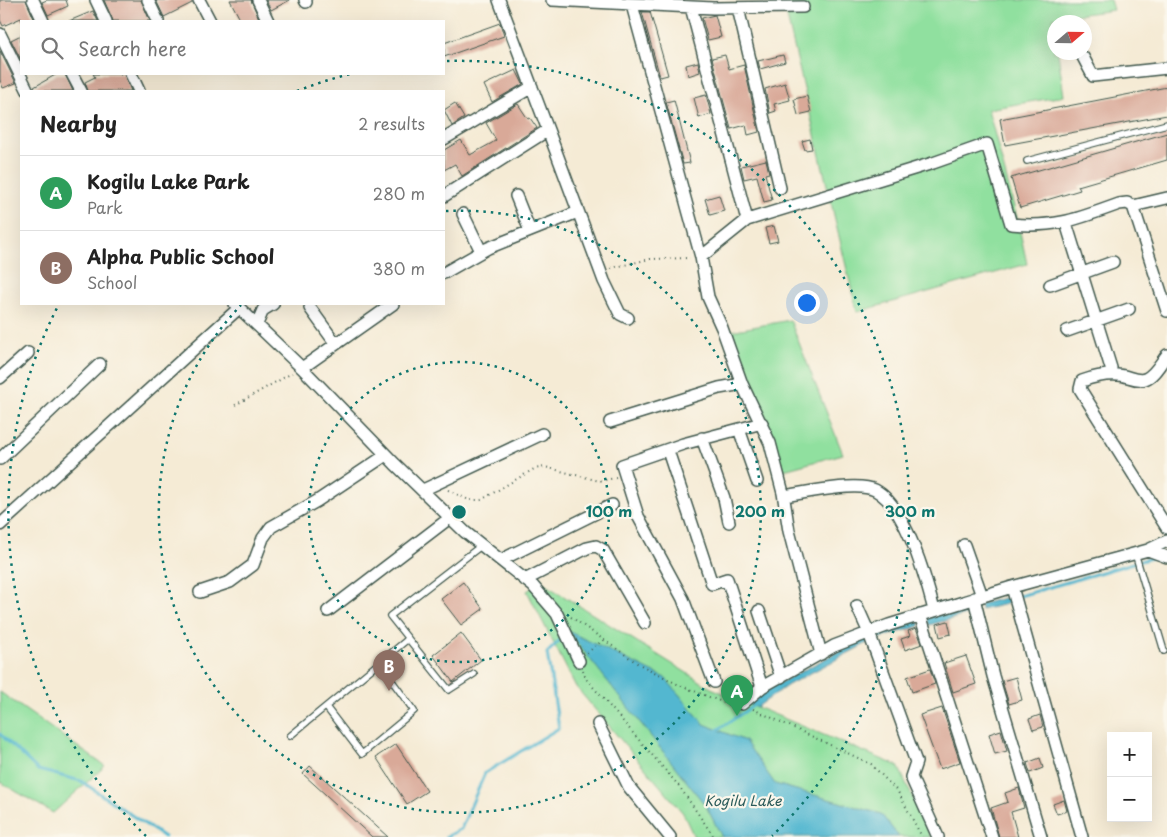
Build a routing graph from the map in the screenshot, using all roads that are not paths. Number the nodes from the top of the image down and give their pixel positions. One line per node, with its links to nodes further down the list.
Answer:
1 (33, 0): 13 (street)
2 (96, 0): 14 (street)
3 (148, 0): 15 (street)
4 (199, 0): 16 (street)
5 (258, 0): 17 (street)
6 (499, 0): 25 (street)
7 (552, 0): 8 (street)
8 (610, 2): 9 (street)
9 (632, 5): 11 (street); 44 (street)
10 (744, 5): 11 (street); 12 (street); 33 (street)
11 (691, 7): 40 (street)
12 (803, 7)
13 (43, 20)
14 (106, 20)
15 (158, 20)
16 (209, 20)
17 (268, 20)
18 (0, 34): 22 (street)
19 (1085, 60): 20 (street)
20 (1167, 68)
21 (20, 75): 26 (street)
22 (20, 75)
23 (73, 75): 27 (street)
24 (131, 75): 28 (street)
25 (532, 87): 30 (street); 31 (street)
26 (28, 90)
27 (80, 90)
28 (138, 90)
29 (1167, 124): 32 (lane)
30 (548, 130): 34 (street); 38 (street)
31 (445, 139)
32 (1027, 162)
33 (780, 188)
34 (445, 195)
35 (516, 196): 42 (street)
36 (1167, 198): 37 (street)
37 (1133, 206): 41 (street); 54 (street)
38 (578, 212): 42 (street); 55 (street)
39 (463, 214): 43 (street)
40 (747, 220): 41 (street); 44 (street)
41 (1066, 223): 47 (street)
42 (530, 231): 43 (street)
43 (482, 251): 46 (street)
44 (701, 257): 66 (street)
45 (1113, 262): 47 (street)
46 (445, 272)
47 (1080, 274): 48 (street); 56 (street)
48 (1050, 285)
49 (271, 305): 57 (street)
50 (392, 305): 59 (street)
51 (237, 306): 57 (street); 81 (street)
52 (310, 308): 59 (street)
53 (1130, 309): 56 (street)
54 (1167, 311)
55 (628, 318)
56 (1096, 322): 58 (street); 64 (street)
57 (257, 324): 63 (street)
58 (1067, 331)
59 (336, 344): 63 (street)
60 (28, 353): 65 (street)
61 (1167, 355): 82 (street)
62 (100, 364): 74 (street)
63 (302, 368): 73 (street)
64 (1111, 368)
65 (0, 378)
66 (742, 384): 67 (street); 68 (street)
67 (610, 422)
68 (762, 423): 69 (street); 77 (street)
69 (739, 429): 71 (street); 75 (street)
70 (542, 434): 76 (street)
71 (702, 438): 72 (street); 80 (street)
72 (668, 450): 108 (street); 109 (street)
73 (386, 455): 76 (street); 92 (street)
74 (0, 459)
75 (757, 481)
76 (423, 490): 79 (street)
77 (784, 496): 95 (street); 103 (street)
78 (612, 505): 89 (street)
79 (451, 516): 84 (street); 96 (street)
80 (729, 522)
81 (0, 525)
82 (1167, 528)
83 (1167, 541): 86 (street)
84 (482, 545): 89 (street); 101 (lane)
85 (964, 545): 93 (street)
86 (1148, 550): 87 (street); 88 (street)
87 (1135, 553): 91 (street); 102 (lane)
88 (1167, 557)
89 (501, 560): 90 (street)
90 (525, 580): 99 (street); 104 (street)
91 (1012, 587): 93 (street); 118 (street)
92 (200, 592)
93 (978, 597): 95 (street); 117 (street)
94 (857, 606): 100 (street)
95 (934, 610): 98 (street)
96 (328, 611)
97 (758, 611): 107 (street)
98 (920, 615): 100 (street); 116 (street)
99 (645, 623)
100 (869, 633): 103 (street); 115 (street)
101 (408, 639): 105 (lane); 106 (lane)
102 (1164, 651)
103 (821, 654): 107 (street)
104 (578, 661)
105 (379, 663): 111 (lane); 111 (lane)
106 (474, 674)
107 (781, 677): 109 (street)
108 (714, 682)
109 (762, 687): 110 (street)
110 (742, 704)
111 (326, 707): 113 (lane)
112 (598, 724): 114 (street)
113 (290, 736)
114 (670, 837)
115 (938, 837)
116 (992, 837)
117 (1041, 837)
118 (1082, 837)

